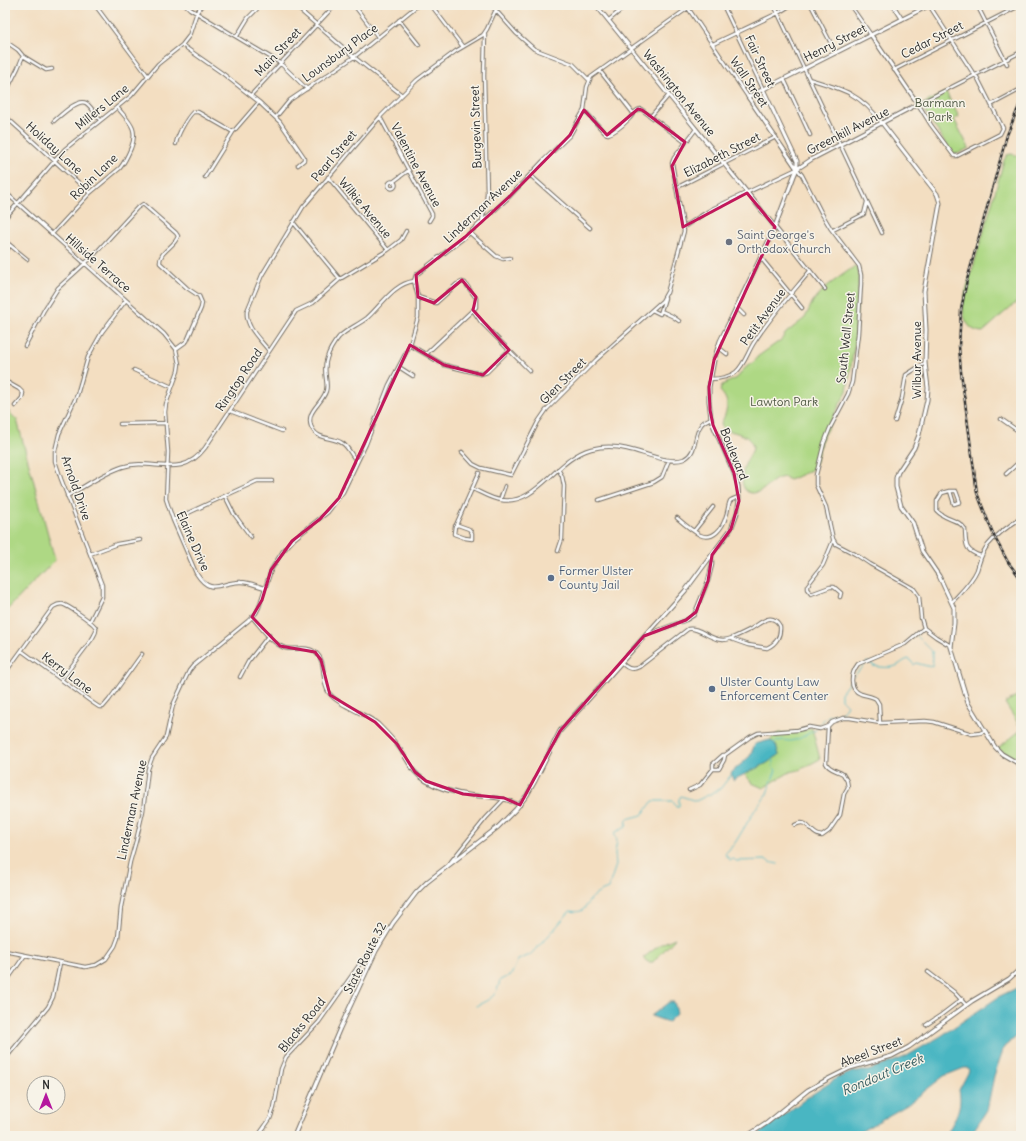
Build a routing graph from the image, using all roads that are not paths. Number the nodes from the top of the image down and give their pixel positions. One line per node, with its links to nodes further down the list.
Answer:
1 (95, 5): 57 (street)
2 (186, 5): 26 (street)
3 (202, 5): 26 (street, Millers Lane)
4 (261, 5): 36 (street)
5 (294, 5): 32 (street)
6 (335, 5): 32 (street, Main Street)
7 (354, 5): 37 (street)
8 (418, 5): 29 (street, Lounsbury Place)
9 (431, 5): 43 (street)
10 (491, 5): 25 (street)
11 (498, 5): 25 (street)
12 (596, 5): 30 (main road, Washington Avenue)
13 (627, 5): 30 (street)
14 (686, 5): 24 (street, Wall Street)
15 (723, 5): 34 (street, Fair Street)
16 (774, 5): 27 (street)
17 (791, 5): 27 (street)
18 (811, 5): 46 (street)
19 (850, 5): 35 (street)
20 (893, 5): 28 (street)
21 (929, 5): 28 (main road, Henry Street); 38 (street)
22 (977, 5): 31 (street)
23 (1021, 5): 31 (street, Cedar Street)
24 (688, 8): 40 (street, Wall Street); 44 (street)
25 (495, 11): 33 (street); 60 (street)
26 (197, 12): 36 (street); 41 (street, Millers Lane)
27 (778, 13): 34 (street); 53 (street)
28 (902, 19): 35 (main road, Henry Street)
29 (399, 20): 37 (street, Lounsbury Place); 42 (street)
30 (609, 20): 44 (main road, Washington Avenue)
31 (986, 23): 38 (street, Cedar Street); 49 (street)
32 (316, 24): 48 (street); 50 (street, Main Street)
33 (485, 33): 43 (street, Pearl Street); 105 (street, Burgevin Street)
34 (737, 33): 40 (street); 62 (street, Fair Street)
35 (871, 35): 46 (main road, Henry Street); 54 (main road)
36 (237, 36): 50 (street)
37 (378, 37): 48 (street, Lounsbury Place)
38 (952, 40): 54 (street, Cedar Street); 56 (street)
39 (5, 41): 47 (street)
40 (713, 44): 68 (street, Wall Street)
41 (182, 45): 57 (street, Millers Lane); 65 (street)
42 (419, 45)
43 (463, 47): 66 (street, Pearl Street)
44 (632, 48): 55 (street); 67 (main road, Washington Avenue)
45 (1021, 52): 49 (street, Greenkill Avenue)
46 (836, 53): 53 (main road, Henry Street)
47 (23, 56): 52 (street); 64 (street)
48 (354, 57): 61 (street, Lounsbury Place); 66 (street)
49 (1005, 60): 51 (street); 56 (street, Greenkill Avenue)
50 (280, 63): 61 (street); 65 (street, Main Street)
51 (1007, 64)
52 (52, 69)
53 (803, 69): 58 (main road, Henry Street); 59 (street)
54 (894, 70): 70 (main road)
55 (600, 71): 60 (street); 74 (street)
56 (975, 75): 70 (street, Greenkill Avenue); 71 (street)
57 (148, 76): 72 (street, Millers Lane)
58 (784, 79): 62 (main road, Henry Street); 84 (street)
59 (808, 79): 81 (street); 88 (street)
60 (589, 80): 73 (street, Linderman Avenue)
61 (307, 89): 77 (street, Lounsbury Place)
62 (763, 89): 68 (main road, Henry Street); 92 (main road, Fair Street)
63 (1021, 89): 71 (street)
64 (5, 94)
65 (251, 95): 69 (street)
66 (402, 95): 78 (street, Pearl Street)
67 (669, 95): 76 (street); 82 (main road, Washington Avenue)
68 (748, 97): 85 (main road, Wall Street)
69 (259, 102): 77 (street); 83 (street)
70 (918, 104): 71 (street); 81 (main road, Greenkill Avenue)
71 (991, 105)
72 (117, 107): 79 (street, Millers Lane); 101 (street, Robin Lane)
73 (584, 110): 74 (street); 94 (street, Linderman Avenue)
74 (633, 113): 76 (street)
75 (5, 116): 89 (street, Holiday Lane)
76 (651, 116): 86 (street)
77 (276, 117): 91 (street)
78 (380, 117): 93 (street, Valentine Avenue); 96 (street, Pearl Street)
79 (100, 120): 80 (street); 89 (street, Millers Lane)
80 (54, 121)
81 (882, 123): 88 (main road, Greenkill Avenue); 147 (main road, Wilbur Avenue)
82 (696, 129): 86 (street); 90 (main road, Washington Avenue)
83 (233, 132): 87 (street); 95 (street)
84 (810, 135)
85 (776, 137): 90 (street, Elizabeth Street); 92 (main road, Wall Street)
86 (685, 142): 98 (street)
87 (176, 144)
88 (840, 145): 92 (main road, Greenkill Avenue); 102 (street)
89 (55, 162): 101 (street, Holiday Lane); 103 (street, Millers Lane)
90 (724, 164): 98 (street, Elizabeth Street); 100 (main road, Washington Avenue)
91 (298, 165)
92 (797, 169): 100 (street, Greenkill Avenue); 109 (main road, Boulevard); 111 (street, South Wall Street)
93 (409, 170): 97 (street); 107 (street, Valentine Avenue)
94 (530, 175): 105 (street, Linderman Avenue); 110 (street)
95 (205, 177)
96 (328, 177): 106 (street, Pearl Street); 118 (street, Wilkie Avenue)
97 (393, 182)
98 (676, 188): 108 (street)
99 (5, 192): 103 (street, Hillside Terrace)
100 (747, 192): 108 (street, Greenkill Avenue); 109 (main road, Washington Avenue)
101 (90, 193): 115 (street, Robin Lane)
102 (867, 201): 111 (street); 114 (street)
103 (18, 203): 104 (street, Millers Lane); 115 (street, Hillside Terrace)
104 (5, 218)
105 (482, 220): 113 (street, Linderman Avenue)
106 (293, 222): 125 (street); 144 (street, Pearl Street)
107 (429, 222)
108 (684, 227): 128 (street)
109 (775, 227): 121 (main road, Boulevard); 124 (street)
110 (590, 228)
111 (833, 230): 188 (street, South Wall Street)
112 (406, 231): 118 (street, Ringtop Road)
113 (470, 233): 120 (street); 126 (street, Linderman Avenue)
114 (882, 233)
115 (52, 234): 123 (street, Hillside Terrace)
116 (5, 241): 117 (street)
117 (10, 245): 119 (street); 122 (street)
118 (388, 250): 125 (street, Ringtop Road)
119 (5, 254)
120 (510, 258)
121 (761, 258): 129 (street); 132 (main road, Boulevard)
122 (27, 259)
123 (85, 264): 131 (street, Hillside Terrace); 140 (street); 142 (street)
124 (810, 271): 127 (street); 129 (street, Petit Avenue)
125 (340, 279): 144 (street, Ringtop Road)
126 (414, 281): 130 (street, Linderman Avenue); 167 (street)
127 (825, 289)
128 (667, 292): 135 (street, Glen Street); 136 (street)
129 (790, 294): 133 (street); 152 (street, Petit Avenue)
130 (418, 297): 134 (street); 139 (street, Linderman Avenue)
131 (126, 300): 142 (street, Hillside Terrace); 176 (street, Arnold Drive)
132 (736, 307): 137 (street); 141 (main road, Boulevard)
133 (802, 308)
134 (473, 310): 143 (street); 145 (street)
135 (652, 310): 136 (street); 164 (street, Glen Street)
136 (660, 312): 138 (street)
137 (744, 315)
138 (679, 321)
139 (410, 345): 145 (street); 148 (street, Linderman Avenue)
140 (25, 346)
141 (718, 347): 146 (street); 152 (main road, Boulevard)
142 (176, 349): 154 (street, Elaine Drive)
143 (509, 350): 145 (street); 150 (street)
144 (269, 351): 156 (street, Ringtop Road)
145 (426, 354)
146 (727, 354)
147 (925, 363): 159 (street); 196 (main road, Wilbur Avenue)
148 (399, 367): 151 (street); 167 (street, Linderman Avenue)
149 (134, 370): 154 (street)
150 (530, 371)
151 (413, 376)
152 (710, 379): 157 (main road, Boulevard)
153 (5, 381): 155 (street)
154 (172, 387): 160 (street, Elaine Drive)
155 (16, 406)
156 (230, 411): 162 (street); 168 (street, Ringtop Road)
157 (711, 418): 166 (street); 178 (main road, Boulevard)
158 (1001, 419): 163 (street)
159 (895, 421)
160 (165, 423): 161 (street); 168 (street, Elaine Drive)
161 (120, 424)
162 (282, 431)
163 (1021, 433)
164 (462, 452)
165 (1021, 458): 171 (street)
166 (669, 460): 169 (street); 180 (street)
167 (358, 461): 194 (street, Linderman Avenue)
168 (168, 466): 176 (street, Ringtop Road); 184 (street, Elaine Drive)
169 (558, 469): 179 (street); 190 (street)
170 (479, 473): 174 (street)
171 (1006, 474)
172 (272, 481): 177 (street)
173 (505, 486): 179 (street)
174 (473, 489): 179 (street); 185 (street)
175 (950, 491): 175 (street); 193 (street)
176 (67, 496): 191 (street, Arnold Drive)
177 (225, 496): 184 (street); 187 (street)
178 (738, 497): 186 (street); 192 (main road, Boulevard)
179 (500, 500)
180 (599, 500)
181 (713, 507): 186 (street)
182 (677, 518): 186 (street)
183 (1021, 518): 193 (street)
184 (173, 520): 194 (street, Elaine Drive)
185 (456, 525): 185 (street)
186 (694, 531)
187 (251, 537)
188 (833, 539): 195 (street); 199 (street)
189 (140, 540): 191 (street)
190 (558, 552)
191 (90, 554): 198 (street, Arnold Drive)
192 (712, 556): 201 (main road, Boulevard); 201 (street)
193 (981, 556): 196 (street)
194 (265, 588): 197 (street, Linderman Avenue)
195 (840, 597)
196 (952, 602): 203 (main road, Wilbur Avenue)
197 (253, 616): 200 (street); 225 (street, Linderman Avenue)
198 (90, 622): 204 (street); 209 (street)
199 (924, 628): 203 (street); 210 (street)
200 (269, 635): 208 (street); 218 (street)
201 (644, 636): 206 (main road, Boulevard)
202 (731, 639): 202 (street); 206 (street)
203 (951, 646): 212 (main road, Wilbur Avenue)
204 (22, 651): 207 (street); 209 (street, Kerry Lane)
205 (142, 654): 209 (street, Kerry Lane)
206 (620, 662): 215 (main road, Boulevard)
207 (5, 673)
208 (240, 677)
209 (62, 679)
210 (880, 723): 211 (street); 212 (street)
211 (828, 726): 213 (street); 220 (street)
212 (985, 731): 214 (main road, Wilbur Avenue)
213 (725, 755): 216 (street); 216 (street)
214 (1021, 765)
215 (542, 766): 219 (main road, State Route 32)
216 (713, 769): 217 (street)
217 (689, 790)
218 (504, 798): 219 (street); 221 (street)
219 (520, 805): 221 (main road, State Route 32)
220 (795, 825)
221 (448, 866): 222 (main road, State Route 32)
222 (383, 938): 233 (street, Blacks Road); 234 (main road, State Route 32)
223 (5, 951): 224 (street, Linderman Avenue)
224 (24, 955): 225 (street, Linderman Avenue); 228 (street)
225 (60, 963): 232 (street)
226 (1021, 968): 230 (main road, Abeel Street)
227 (928, 972): 229 (street)
228 (8, 979)
229 (962, 999): 230 (street); 231 (street)
230 (966, 1005): 235 (main road, Abeel Street)
231 (926, 1025)
232 (5, 1059)
233 (258, 1136)
234 (294, 1136)
235 (747, 1136)

